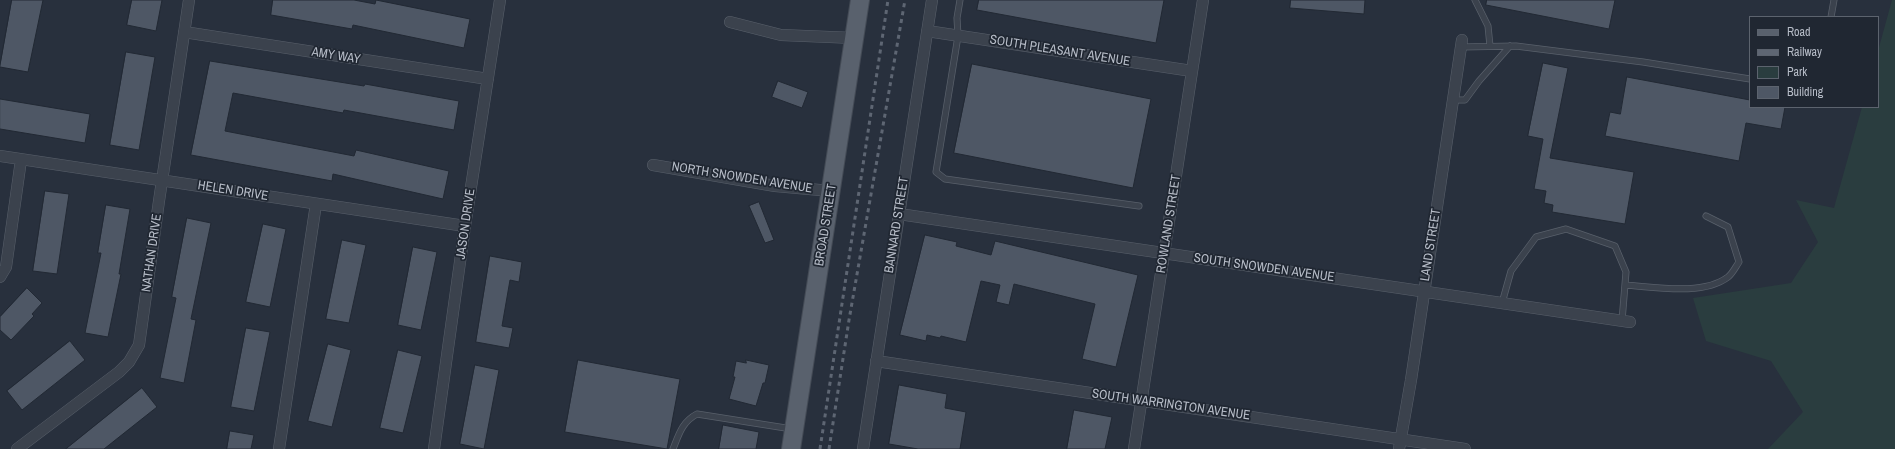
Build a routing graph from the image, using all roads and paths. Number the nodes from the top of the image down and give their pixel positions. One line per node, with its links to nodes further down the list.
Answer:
1 (189, 0): 11 (street, NATHAN DRIVE)
2 (500, 0): 19 (street, JASON DRIVE)
3 (860, 0): 14 (main road, BROAD STREET)
4 (932, 0): 12 (street, BANNARD STREET)
5 (960, 0): 13 (lane)
6 (1203, 0): 18 (street, ROWLAND STREET)
7 (1475, 0): 16 (lane)
8 (1834, 0): 9 (lane)
9 (1831, 16)
10 (730, 22): 14 (street)
11 (184, 32): 19 (street, AMY WAY); 25 (street, NATHAN DRIVE)
12 (927, 32): 13 (street, SOUTH PLEASANT AVENUE); 29 (street, BANNARD STREET)
13 (958, 36): 18 (street, SOUTH PLEASANT AVENUE); 28 (lane)
14 (854, 38): 26 (main road, BROAD STREET)
15 (1461, 44): 16 (lane); 21 (street, LAND STREET)
16 (1490, 46): 17 (lane)
17 (1510, 46): 20 (lane); 21 (lane)
18 (1192, 71): 32 (street, ROWLAND STREET)
19 (488, 79): 31 (street, JASON DRIVE)
20 (1749, 79)
21 (1452, 100): 35 (street, LAND STREET)
22 (0, 156): 23 (street, HELEN DRIVE)
23 (21, 160): 25 (street, HELEN DRIVE); 33 (street)
24 (653, 164): 26 (street, NORTH SNOWDEN AVENUE)
25 (162, 181): 27 (street, HELEN DRIVE); 42 (street, NATHAN DRIVE)
26 (831, 191): 40 (main road, BROAD STREET)
27 (316, 204): 31 (street, HELEN DRIVE); 43 (street)
28 (1139, 206)
29 (899, 214): 32 (street, SOUTH SNOWDEN AVENUE); 38 (street, BANNARD STREET)
30 (1706, 216): 34 (lane)
31 (465, 226): 44 (street, JASON DRIVE)
32 (1164, 253): 35 (street, SOUTH SNOWDEN AVENUE); 39 (street, ROWLAND STREET)
33 (0, 278)
34 (1625, 284): 36 (lane); 37 (lane)
35 (1424, 291): 36 (street, SOUTH SNOWDEN AVENUE); 41 (street, LAND STREET)
36 (1502, 303): 37 (street, SOUTH SNOWDEN AVENUE)
37 (1626, 321)
38 (876, 361): 39 (street, SOUTH WARRINGTON AVENUE); 47 (street, BANNARD STREET)
39 (1142, 401): 41 (street, SOUTH WARRINGTON AVENUE); 48 (street, ROWLAND STREET)
40 (794, 429): 45 (lane); 46 (main road, BROAD STREET)
41 (1400, 444): 49 (street, SOUTH WARRINGTON AVENUE)
42 (17, 449)
43 (279, 449)
44 (434, 449)
45 (673, 449)
46 (792, 449)
47 (862, 449)
48 (1134, 449)
49 (1465, 449)

